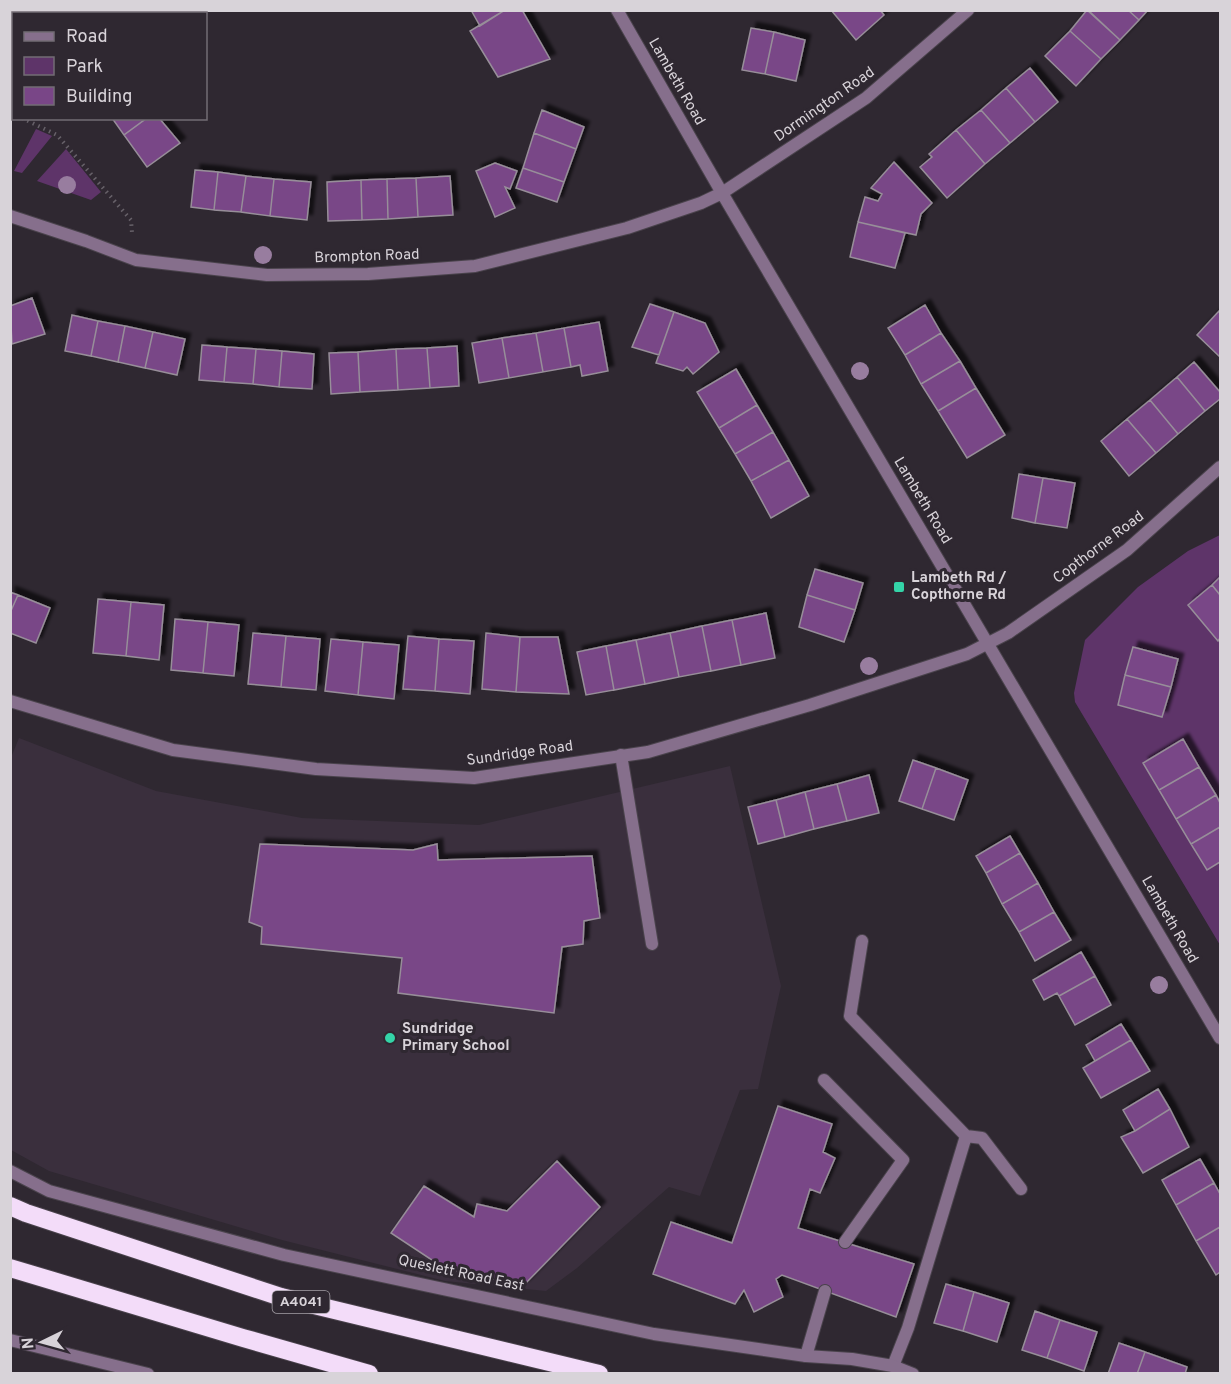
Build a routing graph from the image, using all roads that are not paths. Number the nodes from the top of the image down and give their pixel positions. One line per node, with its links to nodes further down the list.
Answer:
1 (617, 10): 3 (street, Lambeth Road)
2 (968, 10): 3 (street, Dormington Road)
3 (722, 193): 4 (street, Brompton Road); 6 (street, Lambeth Road)
4 (10, 216)
5 (1221, 467): 6 (street, Copthorne Road)
6 (988, 642): 8 (street, Sundridge Road); 11 (street, Lambeth Road)
7 (10, 701): 8 (street, Sundridge Road)
8 (621, 755): 10 (street)
9 (862, 940): 13 (street)
10 (652, 944)
11 (1221, 1038)
12 (824, 1080): 17 (street)
13 (966, 1136): 15 (street); 22 (street)
14 (10, 1171): 21 (street, Queslett Road East)
15 (1021, 1189)
16 (10, 1206): 25 (highway, A4041)
17 (844, 1242)
18 (10, 1268): 24 (highway)
19 (825, 1291): 21 (street)
20 (10, 1340): 23 (street)
21 (806, 1356): 22 (street, Queslett Road East)
22 (893, 1366): 26 (street, Queslett Road East)
23 (148, 1374)
24 (369, 1374)
25 (599, 1374)
26 (914, 1374)

